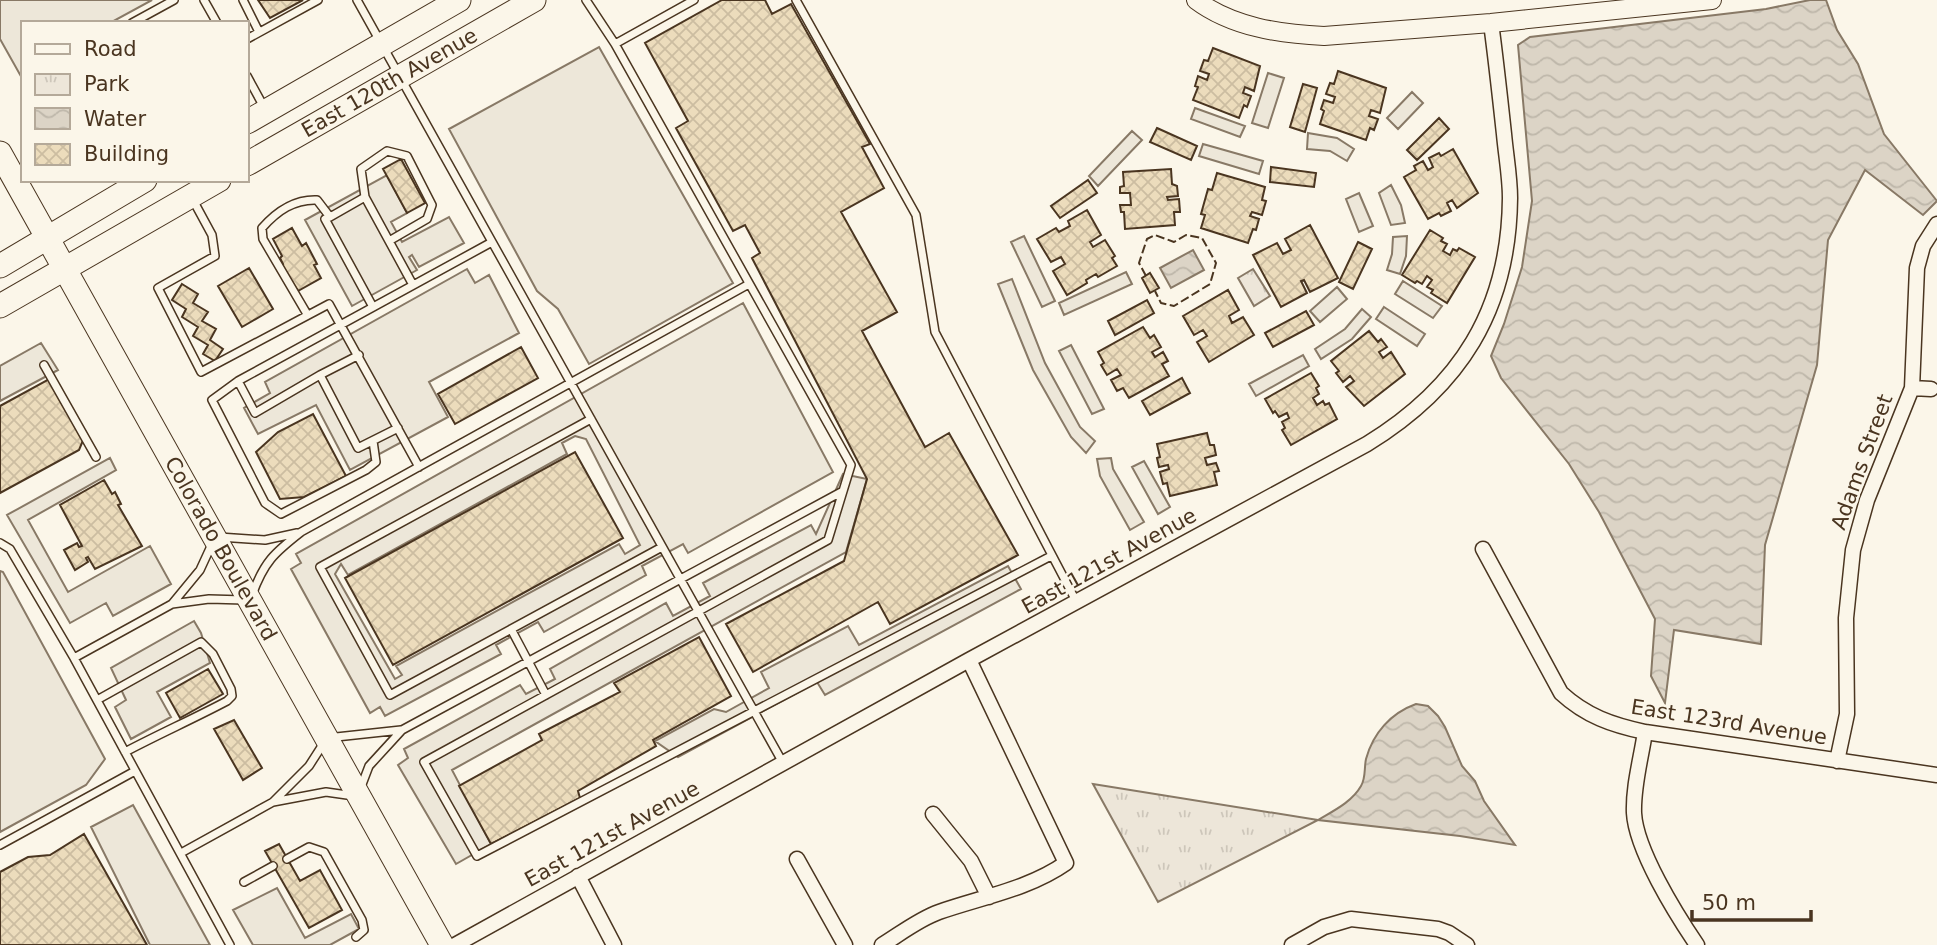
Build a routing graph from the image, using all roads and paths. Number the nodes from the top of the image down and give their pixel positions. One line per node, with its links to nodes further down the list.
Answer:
1 (174, 0): 13 (lane)
2 (204, 0): 14 (lane)
3 (243, 0): 16 (lane)
4 (318, 0): 16 (lane)
5 (357, 0): 18 (lane)
6 (459, 0): 18 (main road, East 120th Avenue)
7 (534, 0): 20 (main road, East 120th Avenue)
8 (586, 0): 19 (lane)
9 (694, 0): 19 (lane)
10 (796, 0): 60 (lane)
11 (1196, 0): 15 (street)
12 (1712, 0): 15 (street)
13 (136, 21)
14 (216, 21)
15 (1491, 23): 63 (street, East 121st Avenue)
16 (260, 32): 17 (lane)
17 (248, 38)
18 (382, 44): 20 (lane); 22 (main road, East 120th Avenue)
19 (615, 44): 36 (lane)
20 (400, 76): 24 (main road, East 120th Avenue); 33 (lane)
21 (248, 80): 22 (lane)
22 (256, 116)
23 (0, 153): 31 (main road, Colorado Boulevard)
24 (248, 163)
25 (142, 182): 31 (main road)
26 (216, 182): 27 (main road)
27 (191, 196): 35 (main road); 40 (lane)
28 (365, 197): 29 (lane); 32 (lane); 32 (lane)
29 (330, 217): 39 (lane); 40 (lane)
30 (1937, 224): 47 (street, Adams Street)
31 (47, 237): 34 (main road); 35 (main road, Colorado Boulevard)
32 (389, 241): 37 (lane)
33 (492, 242): 37 (lane); 46 (lane)
34 (0, 265)
35 (65, 270): 38 (main road); 56 (main road, Colorado Boulevard)
36 (749, 284): 46 (lane); 54 (lane)
37 (413, 285): 39 (lane)
38 (0, 306)
39 (373, 307): 41 (lane)
40 (307, 314): 41 (lane)
41 (342, 324): 42 (lane); 45 (lane)
42 (359, 355): 44 (lane); 50 (lane)
43 (44, 365): 52 (lane)
44 (320, 375): 45 (lane); 51 (lane)
45 (238, 382): 51 (lane)
46 (570, 382): 49 (lane); 53 (lane)
47 (1912, 388): 48 (street); 77 (street, Adams Street)
48 (1931, 389)
49 (591, 419): 58 (lane); 66 (lane)
50 (398, 429): 51 (lane); 53 (lane)
51 (373, 441)
52 (96, 457)
53 (419, 467): 55 (lane)
54 (843, 491): 61 (lane); 65 (lane)
55 (301, 532): 56 (lane); 62 (lane)
56 (215, 537): 62 (main road, Colorado Boulevard); 64 (lane)
57 (0, 543): 67 (lane)
58 (662, 547): 61 (lane); 66 (lane)
59 (1483, 549): 74 (street, East 123rd Avenue)
60 (1051, 556): 63 (lane); 72 (lane)
61 (679, 578): 65 (lane); 68 (lane)
62 (250, 600): 64 (lane); 75 (main road, Colorado Boulevard)
63 (1077, 602): 69 (street, East 121st Avenue)
64 (172, 604): 67 (lane)
65 (698, 612): 70 (lane); 72 (lane)
66 (511, 629): 68 (lane)
67 (74, 658): 71 (lane)
68 (529, 660): 70 (lane); 73 (lane)
69 (969, 660): 78 (street, East 121st Avenue); 91 (street)
70 (546, 695): 72 (lane)
71 (97, 700): 76 (lane); 76 (lane)
72 (753, 711): 78 (lane)
73 (402, 730): 75 (lane); 81 (lane)
74 (1646, 732): 77 (street, East 123rd Avenue); 101 (street)
75 (327, 738): 81 (main road, Colorado Boulevard); 82 (lane)
76 (125, 752): 79 (lane)
77 (1838, 761): 80 (street, East 123rd Avenue)
78 (783, 764): 89 (street, East 121st Avenue)
79 (135, 771): 84 (lane); 85 (lane)
80 (1937, 775)
81 (359, 797): 82 (lane); 94 (main road, Colorado Boulevard)
82 (273, 802): 85 (lane)
83 (933, 814): 91 (street)
84 (0, 845)
85 (181, 853): 93 (lane)
86 (287, 859): 92 (lane)
87 (797, 859): 97 (street)
88 (273, 866): 90 (lane)
89 (578, 876): 95 (street, East 121st Avenue); 96 (street)
90 (244, 882)
91 (989, 897): 98 (street)
92 (356, 937)
93 (230, 945)
94 (442, 945)
95 (455, 945)
96 (614, 945)
97 (845, 945)
98 (882, 945)
99 (1292, 945): 100 (street)
100 (1467, 945)
101 (1698, 945)

